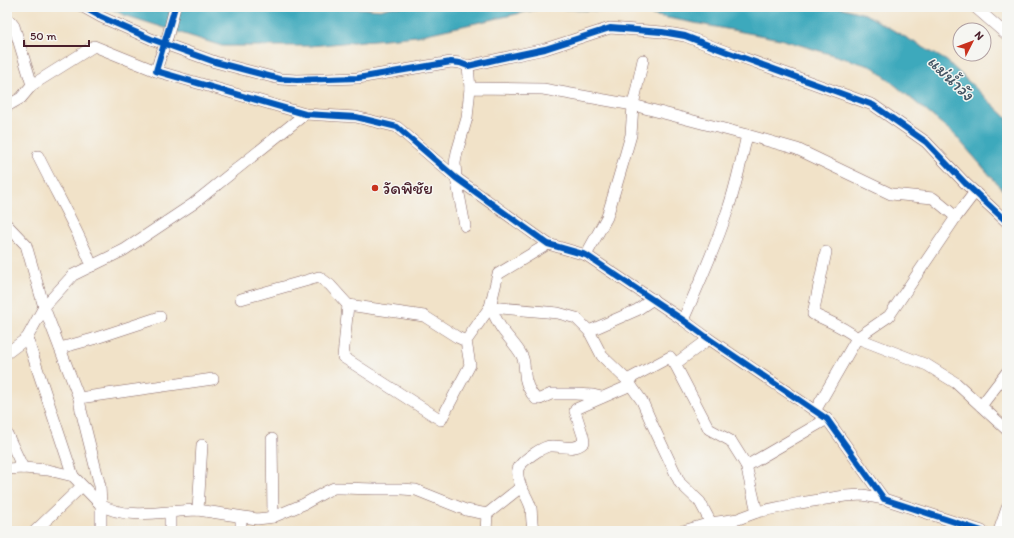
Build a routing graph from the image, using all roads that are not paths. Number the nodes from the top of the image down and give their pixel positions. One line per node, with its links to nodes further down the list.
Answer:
1 (83, 7): 7 (street)
2 (175, 7): 8 (street, bridge)
3 (975, 7): 5 (street)
4 (7, 23): 9 (street)
5 (1007, 35)
6 (643, 60): 12 (street)
7 (468, 66): 10 (street); 17 (street)
8 (156, 71): 9 (street); 13 (street)
9 (32, 85): 11 (street)
10 (470, 88): 12 (street); 16 (street)
11 (7, 106)
12 (633, 106): 14 (street); 24 (street)
13 (305, 114): 16 (street); 25 (street)
14 (747, 135): 18 (street); 32 (street)
15 (38, 156): 25 (street)
16 (456, 178): 21 (street); 22 (street)
17 (975, 192): 18 (street); 19 (street)
18 (956, 217): 35 (street)
19 (1007, 222)
20 (7, 225): 29 (street)
21 (465, 226)
22 (548, 244): 24 (street); 30 (street)
23 (826, 252): 35 (street)
24 (586, 255): 27 (street)
25 (92, 266): 29 (street)
26 (240, 299): 28 (street)
27 (652, 299): 32 (street); 33 (street)
28 (348, 305): 37 (street); 37 (street)
29 (44, 307): 34 (street); 38 (street)
30 (490, 307): 33 (street); 37 (street); 44 (street)
31 (160, 317): 38 (street)
32 (683, 320): 36 (street)
33 (589, 331): 43 (street)
34 (27, 338): 39 (street); 56 (street)
35 (857, 338): 46 (street); 47 (street)
36 (709, 339): 40 (street); 47 (street)
37 (466, 341)
38 (60, 348): 45 (street)
39 (7, 352)
40 (675, 364): 43 (street); 53 (street)
41 (1007, 372): 46 (street)
42 (213, 379): 45 (street)
43 (629, 382): 44 (street); 69 (street)
44 (602, 397): 58 (street)
45 (79, 398): 60 (street)
46 (981, 406): 49 (street)
47 (815, 411): 48 (street)
48 (827, 419): 53 (street); 59 (street)
49 (1007, 430)
50 (7, 434): 54 (street)
51 (272, 439): 67 (street)
52 (202, 445): 62 (street)
53 (746, 465): 64 (street)
54 (23, 468): 55 (street); 56 (street)
55 (7, 469)
56 (73, 476): 57 (street)
57 (82, 486): 60 (street); 70 (street)
58 (521, 487): 65 (street); 75 (street)
59 (884, 499): 64 (street); 68 (street)
60 (101, 505): 63 (street); 71 (street)
61 (1007, 508): 79 (street)
62 (198, 510): 63 (street); 66 (street)
63 (170, 512): 72 (street)
64 (757, 512): 69 (street)
65 (487, 514): 67 (street); 74 (street)
66 (241, 517): 67 (street); 73 (street)
67 (273, 517)
68 (953, 522): 77 (street); 78 (street)
69 (711, 527): 76 (street)
70 (35, 531)
71 (101, 531)
72 (170, 531)
73 (241, 531)
74 (486, 531)
75 (534, 531)
76 (683, 531)
77 (960, 531)
78 (982, 531)
79 (1000, 531)

